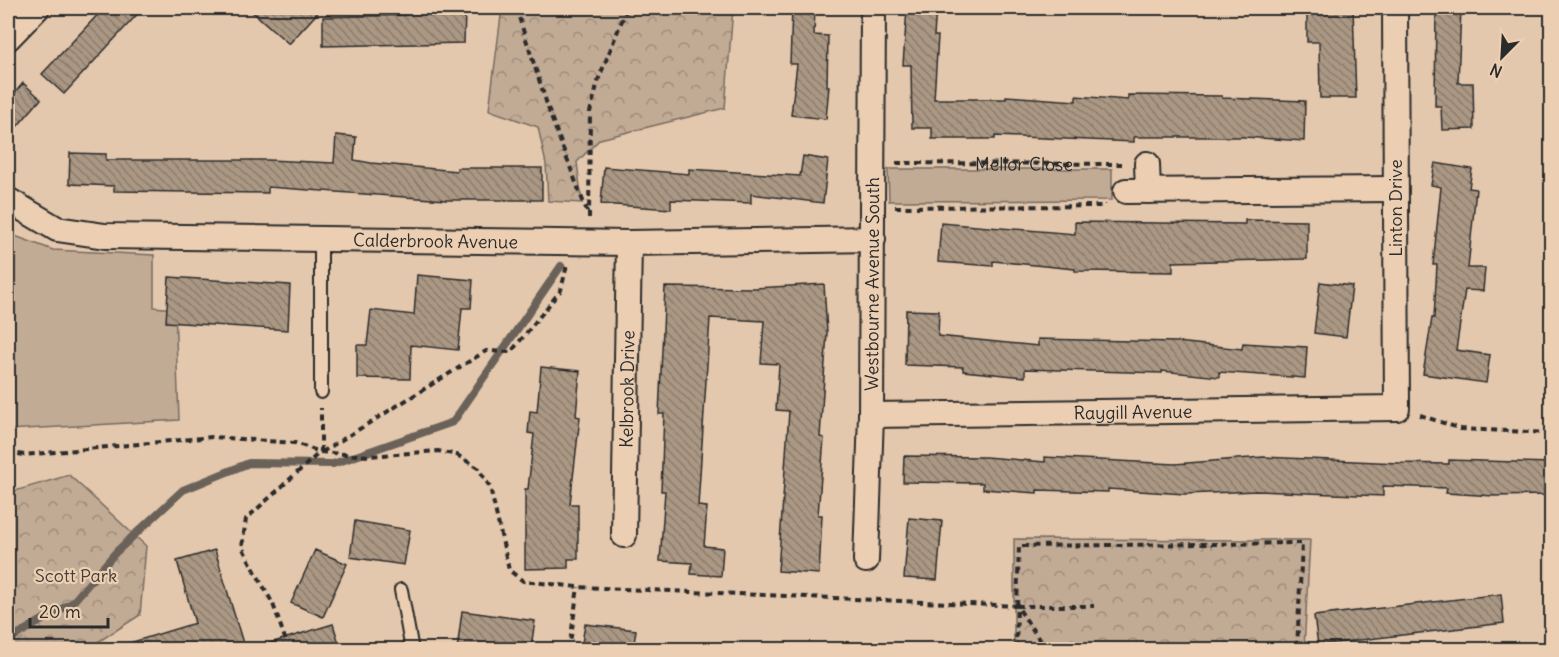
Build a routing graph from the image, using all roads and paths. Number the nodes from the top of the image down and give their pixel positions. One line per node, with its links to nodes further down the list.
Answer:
1 (37, 8): 6 (street)
2 (516, 8): 13 (path)
3 (627, 8): 13 (path)
4 (873, 8): 7 (street, Westbourne Avenue South)
5 (1395, 8): 9 (street, Linton Drive)
6 (8, 38)
7 (872, 163): 8 (path, Mellor Close); 12 (street, Westbourne Avenue South)
8 (1147, 164): 10 (street)
9 (1395, 189): 10 (street); 19 (street, Linton Drive)
10 (1129, 196): 12 (path)
11 (8, 200): 14 (street, Calderbrook Avenue)
12 (872, 207): 15 (street, Westbourne Avenue South)
13 (589, 218): 16 (path)
14 (321, 238): 16 (street, Calderbrook Avenue); 18 (lane)
15 (873, 239): 17 (street, Calderbrook Avenue); 20 (street, Westbourne Avenue South)
16 (581, 242): 17 (street, Calderbrook Avenue); 23 (path)
17 (629, 243): 24 (street, Kelbrook Drive)
18 (321, 392): 23 (path)
19 (1397, 408): 20 (street, Raygill Avenue); 21 (path)
20 (871, 415): 25 (street, Westbourne Avenue South)
21 (1551, 433)
22 (8, 452): 23 (path)
23 (321, 452): 26 (path); 30 (path)
24 (624, 535)
25 (866, 560)
26 (578, 587): 28 (path); 32 (path)
27 (402, 590): 31 (lane)
28 (1017, 606): 29 (path); 33 (path); 34 (path); 35 (path)
29 (1094, 606)
30 (289, 650)
31 (412, 650)
32 (569, 650)
33 (1016, 650)
34 (1046, 650)
35 (1297, 650)

